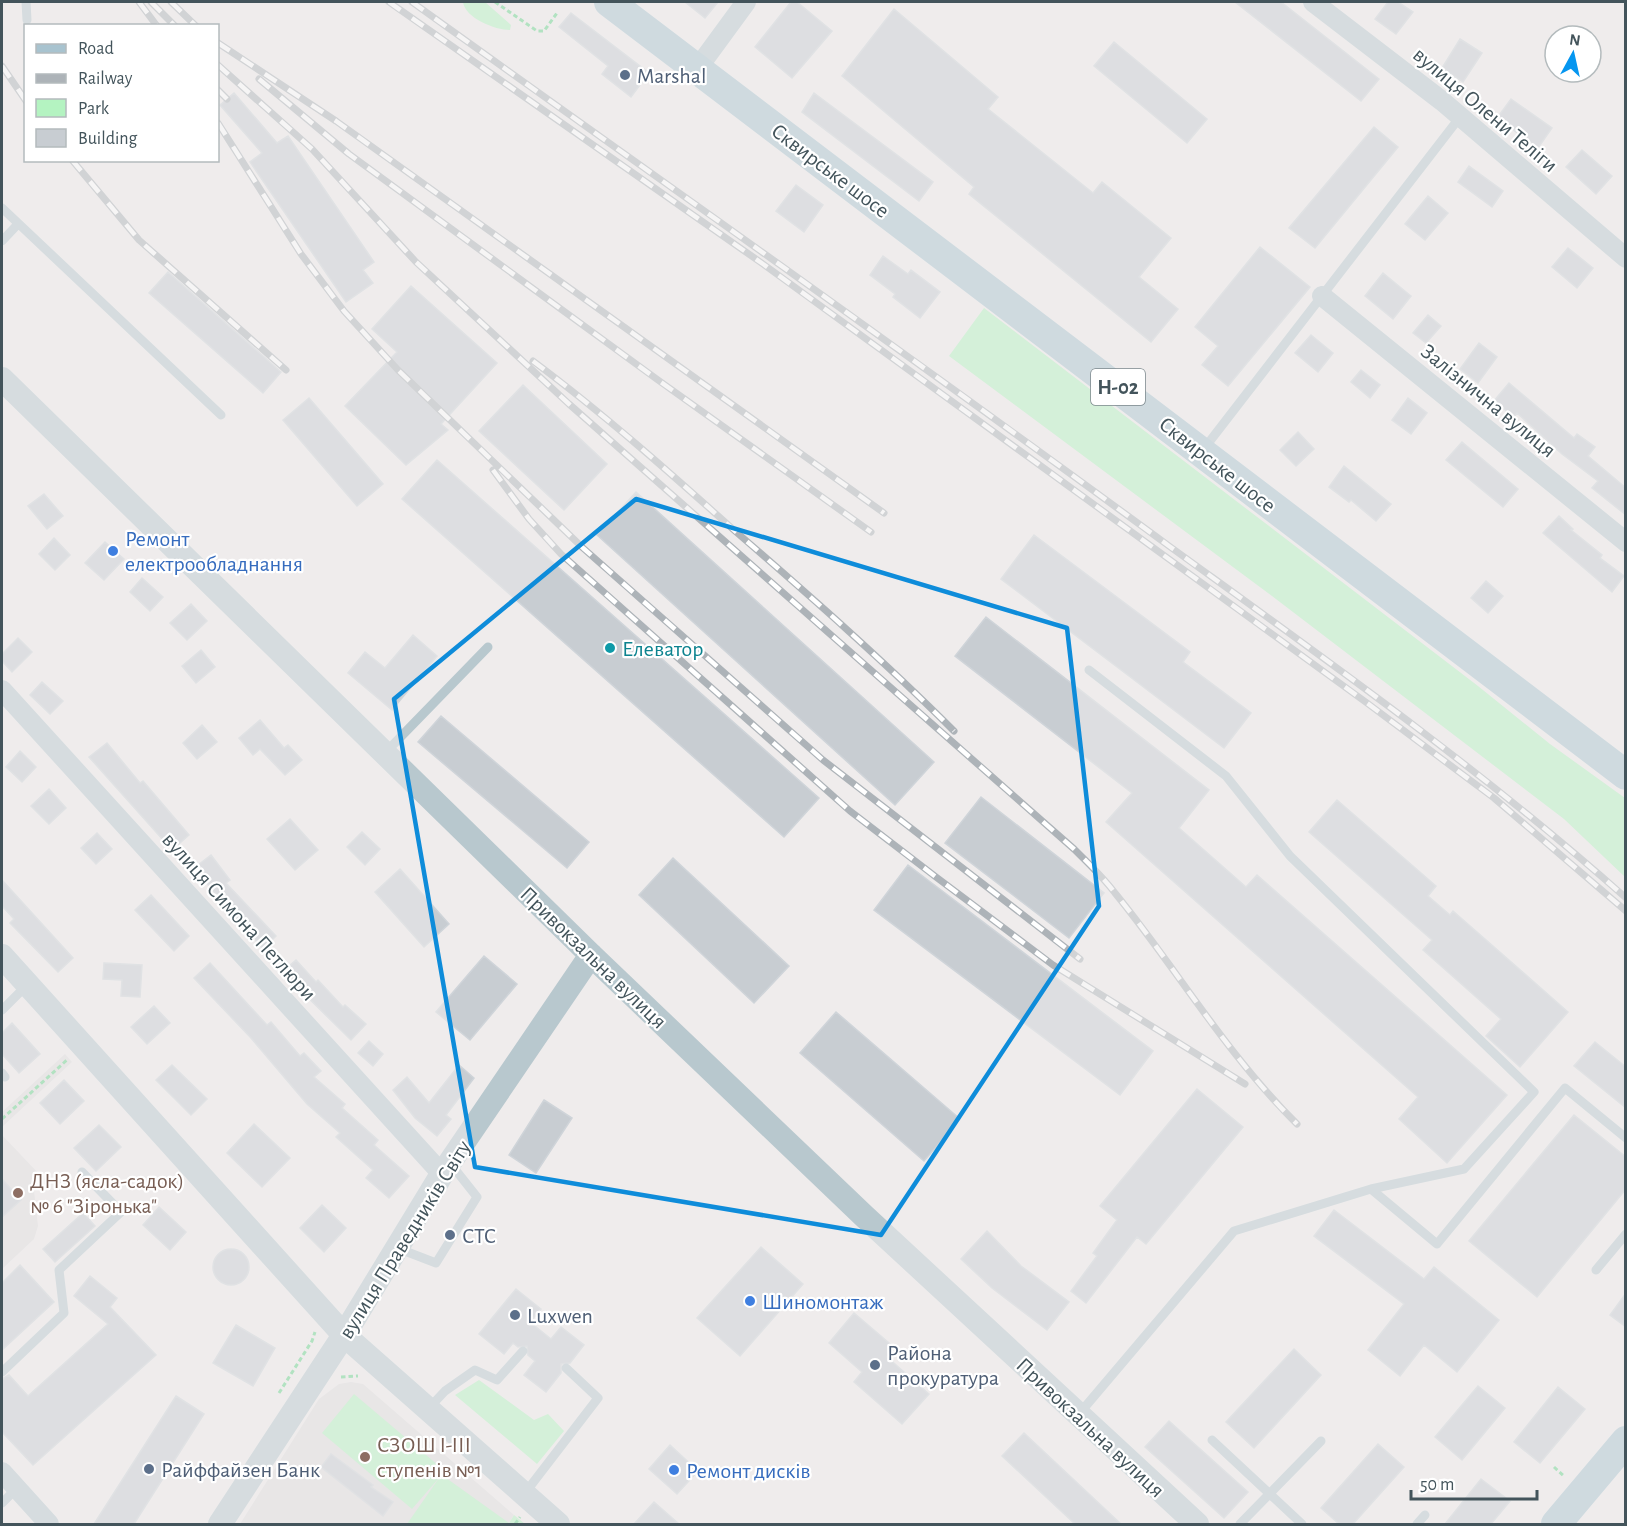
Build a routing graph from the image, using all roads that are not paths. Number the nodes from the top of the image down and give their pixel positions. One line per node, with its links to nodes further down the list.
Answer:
1 (26, 2): 5 (lane)
2 (609, 2): 6 (main road, Сквирське шосе / Н-02)
3 (746, 2): 6 (street)
4 (1313, 2): 7 (street, вулиця Олени Теліги)
5 (27, 20)
6 (697, 69): 15 (main road, Сквирське шосе / Н-02)
7 (1460, 117): 11 (street, вулиця Олени Теліги); 12 (lane)
8 (2, 208): 9 (lane)
9 (18, 224): 10 (lane); 14 (lane)
10 (2, 241)
11 (1626, 258)
12 (1322, 296): 15 (lane); 16 (street, Залізнична вулиця)
13 (2, 379): 20 (street, Привокзальна вулиця)
14 (221, 415)
15 (1202, 451): 21 (main road, Сквирське шосе / Н-02)
16 (1626, 542)
17 (488, 647): 20 (lane)
18 (1089, 670): 29 (lane)
19 (2, 690): 27 (street, вулиця Симона Петлюри)
20 (385, 753): 22 (street, Привокзальна вулиця)
21 (1626, 775)
22 (591, 955): 27 (street, вулиця Праведників Світу); 38 (street, Привокзальна вулиця)
23 (2, 956): 24 (street)
24 (28, 984): 25 (lane); 33 (street)
25 (2, 1010)
26 (1626, 1138): 29 (lane)
27 (446, 1169): 31 (street, вулиця Праведників Світу); 31 (lane)
28 (82, 1172): 36 (lane)
29 (1371, 1189): 38 (lane)
30 (1626, 1234): 32 (lane)
31 (397, 1248): 33 (street, вулиця Праведників Світу)
32 (1596, 1270)
33 (344, 1335): 37 (street); 49 (street, вулиця Праведників Світу)
34 (523, 1351): 37 (lane)
35 (566, 1368): 44 (lane)
36 (2, 1372)
37 (428, 1410): 44 (street)
38 (1077, 1415): 51 (street, Привокзальна вулиця)
39 (1212, 1440): 45 (lane)
40 (1321, 1441): 45 (lane)
41 (1626, 1441): 55 (main road)
42 (2, 1472): 43 (street)
43 (16, 1489): 46 (lane); 48 (street)
44 (523, 1494): 50 (street)
45 (1269, 1494): 52 (lane); 53 (lane)
46 (2, 1503)
47 (1425, 1515): 54 (lane)
48 (49, 1524)
49 (220, 1524)
50 (558, 1524)
51 (1197, 1524)
52 (1240, 1524)
53 (1302, 1524)
54 (1417, 1524)
55 (1556, 1524)

